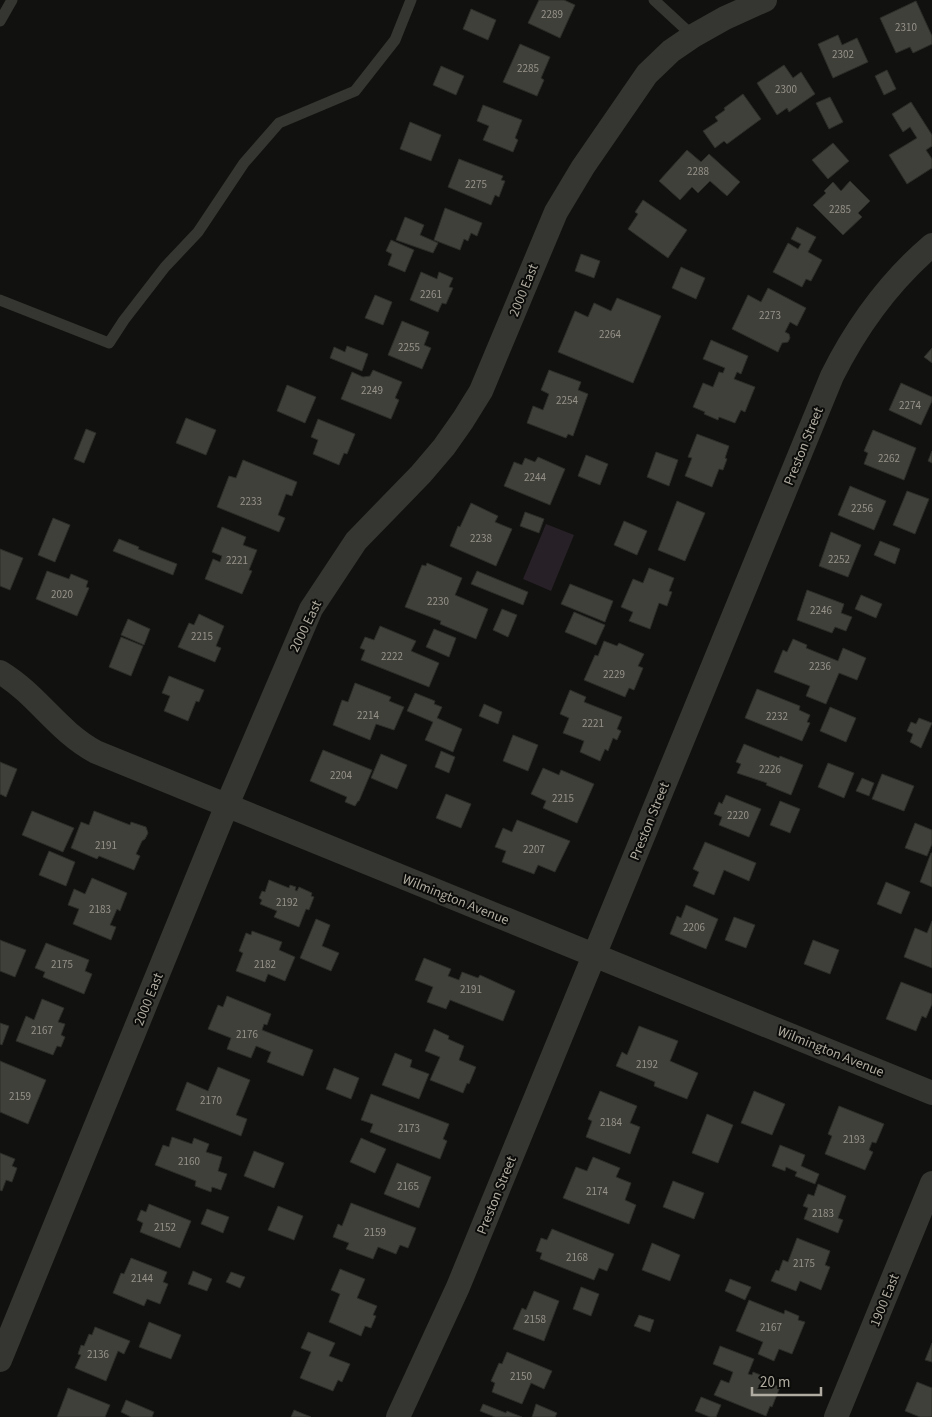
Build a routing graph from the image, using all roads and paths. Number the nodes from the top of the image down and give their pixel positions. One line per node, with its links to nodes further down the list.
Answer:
1 (12, 0): 5 (lane)
2 (411, 0): 8 (lane)
3 (654, 0): 6 (lane)
4 (765, 0): 6 (street, 2000 East)
5 (0, 21)
6 (693, 36): 10 (street, 2000 East)
7 (932, 244): 11 (street, Preston Street)
8 (0, 300)
9 (0, 672): 10 (street, Wilmington Avenue)
10 (227, 805): 11 (street, Wilmington Avenue); 14 (street, 2000 East)
11 (594, 955): 12 (street, Wilmington Avenue); 15 (street, Preston Street)
12 (932, 1093)
13 (932, 1183): 16 (street, 1900 East)
14 (0, 1360)
15 (398, 1417)
16 (836, 1417)

